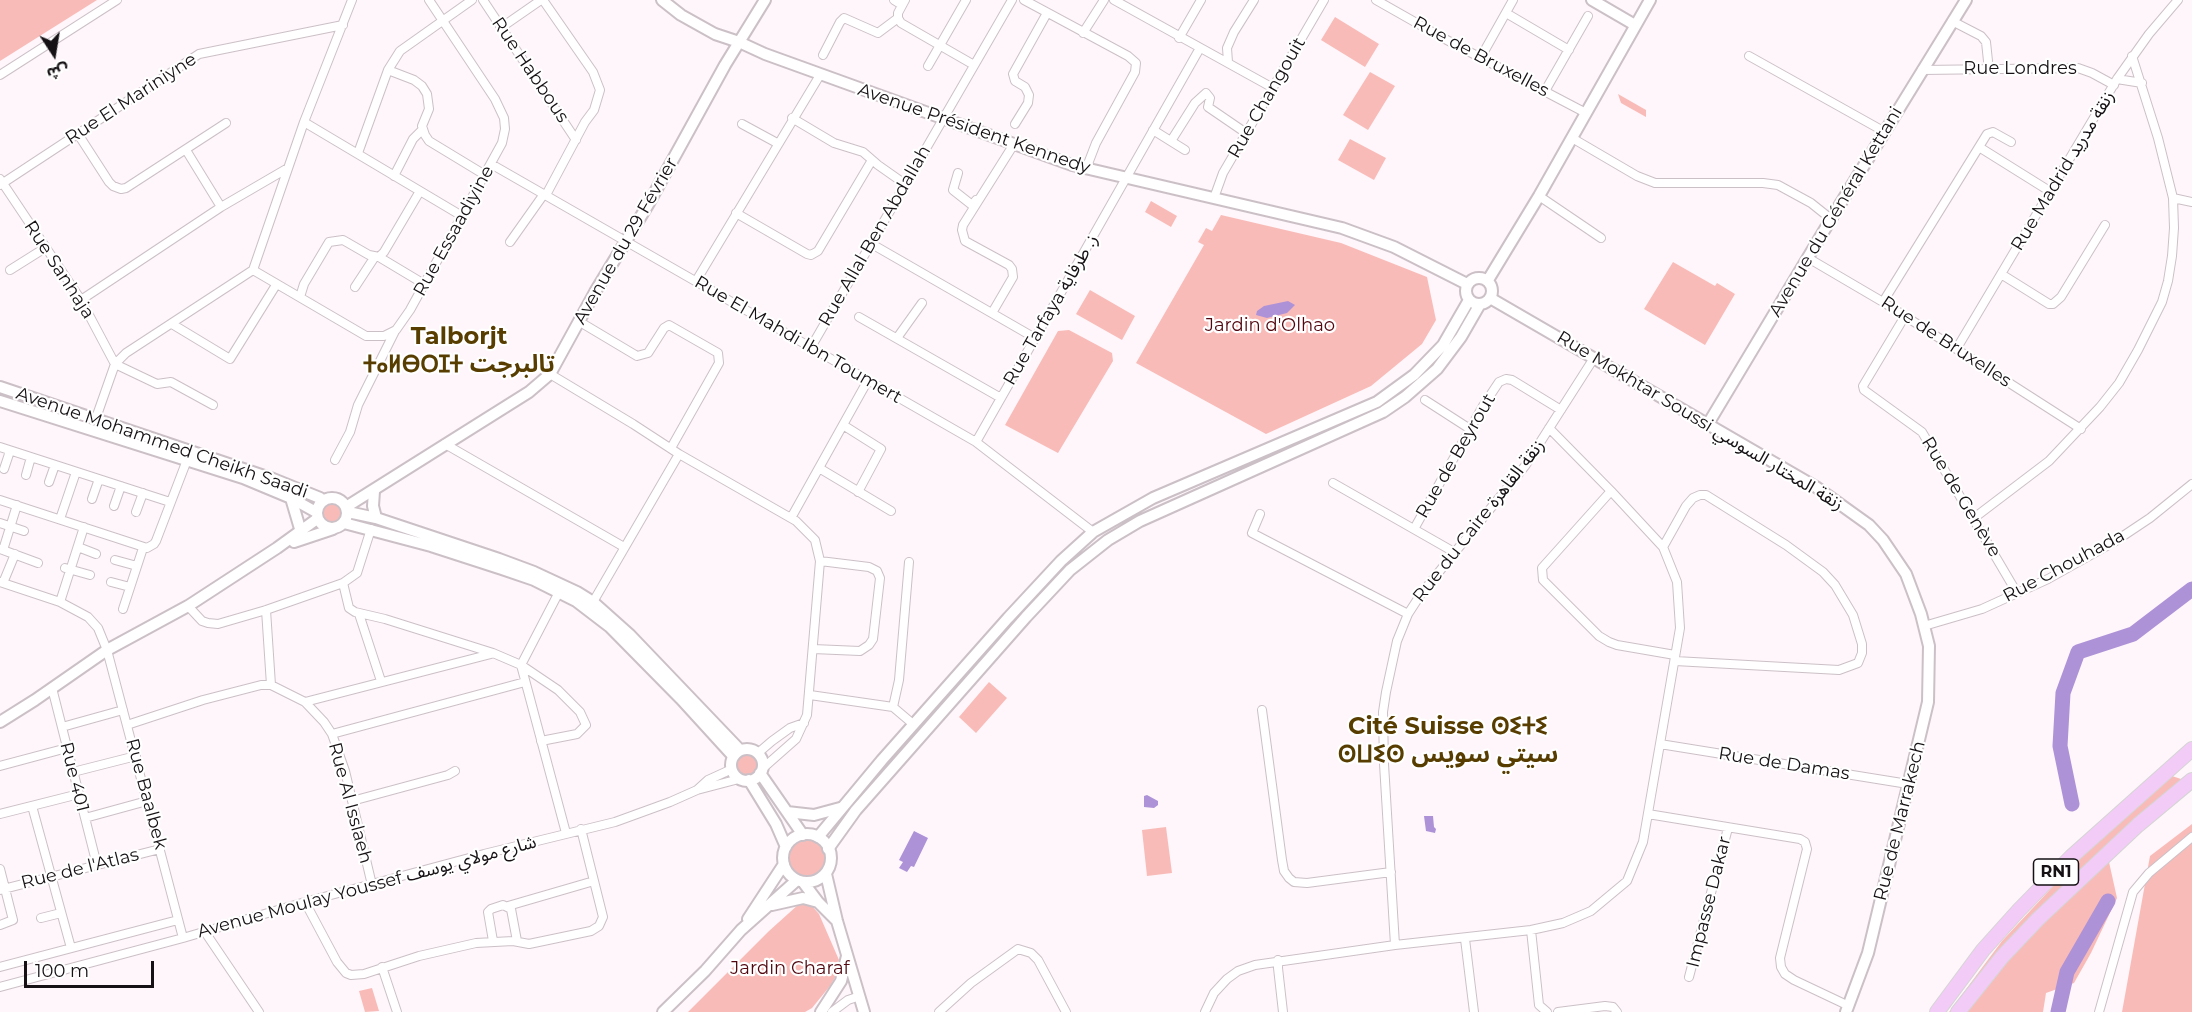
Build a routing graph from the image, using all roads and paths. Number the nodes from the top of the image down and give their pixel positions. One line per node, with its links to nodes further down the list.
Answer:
1 (117, 0): 50 (street)
2 (352, 0): 31 (street)
3 (429, 0): 29 (street, Rue Essaadiyine)
4 (472, 0): 29 (street)
5 (483, 0): 33 (street, Rue Habbous)
6 (542, 0): 33 (street); 69 (street)
7 (662, 0): 36 (street, Avenue Président Kennedy)
8 (765, 0): 36 (street, Avenue du 29 Février)
9 (894, 0): 24 (street)
10 (966, 0): 37 (street)
11 (1012, 0): 46 (street, Rue Allal Ben Abdallah)
12 (1024, 0): 25 (street)
13 (1104, 0): 34 (street)
14 (1114, 0): 35 (street)
15 (1201, 0): 35 (street)
16 (1254, 0): 45 (street)
17 (1324, 0): 54 (street, Rue Changouit)
18 (1376, 0): 43 (street, Rue de Bruxelles)
19 (1513, 0): 26 (street)
20 (1592, 0): 32 (street)
21 (1650, 0): 32 (street)
22 (1966, 0): 30 (street, Avenue du Général Kettani)
23 (2178, 0): 42 (street, Rue Madrid زنقة مدريد)
24 (903, 2): 28 (street)
25 (1047, 13): 34 (street); 62 (street)
26 (1506, 13): 39 (street); 43 (street)
27 (1588, 16): 39 (street)
28 (898, 18): 37 (street); 40 (street)
29 (442, 21): 48 (street); 79 (street, Rue Essaadiyine)
30 (1953, 21): 44 (street); 49 (street, Avenue du Général Kettani)
31 (343, 25): 59 (street); 67 (street, Rue El Mariniyne)
32 (1635, 25): 56 (street)
33 (502, 27): 69 (street, Rue Habbous)
34 (1083, 33): 81 (street)
35 (1179, 38): 38 (street)
36 (739, 42): 51 (street, Avenue Président Kennedy); 101 (street, Avenue du 29 Février)
37 (940, 44): 46 (street); 47 (street)
38 (1200, 48): 45 (street); 64 (street, Rue Tarfaya ز. طرفاية)
39 (1569, 50): 55 (street)
40 (823, 55)
41 (1749, 56): 65 (street)
42 (2133, 56): 52 (street, Rue Madrid زنقة مدريد); 53 (street)
43 (1481, 57): 55 (street, Rue de Bruxelles)
44 (1988, 61)
45 (1228, 62): 54 (street)
46 (974, 65): 58 (street, Rue Allal Ben Abdallah)
47 (928, 66)
48 (388, 70): 63 (street); 77 (street)
49 (1922, 70): 52 (street, Rue Londres); 65 (street, Avenue du Général Kettani)
50 (0, 75)
51 (820, 75): 57 (street); 58 (street, Avenue Président Kennedy)
52 (2116, 82): 53 (street, Rue Londres); 89 (street, Rue Madrid زنقة مدريد)
53 (2142, 83): 93 (street)
54 (1273, 88): 66 (street, Rue Changouit)
55 (1545, 91): 56 (street, Rue de Bruxelles)
56 (1586, 113): 68 (street)
57 (792, 118): 72 (street); 78 (street)
58 (943, 119): 73 (street, Avenue Président Kennedy); 87 (street, Rue Allal Ben Abdallah)
59 (304, 122): 77 (street); 80 (street)
60 (226, 123): 75 (street)
61 (742, 124): 72 (street)
62 (1015, 124)
63 (423, 129): 83 (street); 84 (street)
64 (1153, 130): 70 (street); 85 (street, Rue Tarfaya ز. طرفاية)
65 (1885, 132): 98 (street, Avenue du Général Kettani)
66 (1246, 133): 70 (street); 92 (street, Rue Changouit)
67 (78, 134): 75 (street); 86 (street, Rue El Mariniyne)
68 (1572, 138): 91 (street); 98 (street)
69 (576, 140): 90 (street)
70 (1172, 141): 76 (street)
71 (2011, 142): 74 (street)
72 (777, 143): 96 (street)
73 (1012, 143): 81 (street, Avenue Président Kennedy); 82 (street); 122 (street)
74 (1979, 147): 89 (street); 120 (street)
75 (186, 150): 95 (street)
76 (1185, 150)
77 (357, 153): 84 (street)
78 (872, 160): 87 (street); 96 (street)
79 (491, 164): 83 (street, Rue Essaadiyine); 90 (street, Rue El Mahdi Ibn Toumert)
80 (288, 168): 95 (street); 108 (street)
81 (1086, 169): 85 (street, Avenue Président Kennedy)
82 (958, 173)
83 (485, 175): 97 (street, Rue Essaadiyine)
84 (394, 176): 88 (street)
85 (1126, 178): 92 (street, Avenue Président Kennedy); 129 (street, Rue Tarfaya ز. طرفاية)
86 (1, 182): 104 (street, Rue Sanhaja)
87 (906, 184): 103 (street, Rue Allal Ben Abdallah)
88 (420, 191): 97 (street); 105 (street)
89 (2051, 192): 109 (street, Rue Madrid زنقة مدريد)
90 (545, 195): 101 (street, Rue El Mahdi Ibn Toumert); 102 (street)
91 (1539, 196): 100 (street); 110 (street)
92 (1214, 198): 113 (street, Avenue Président Kennedy)
93 (2174, 198): 94 (street); 147 (street)
94 (2192, 202)
95 (221, 207): 117 (street)
96 (736, 213): 111 (street)
97 (462, 216): 112 (street, Rue Essaadiyine)
98 (1831, 219): 106 (street, Avenue du Général Kettani)
99 (2105, 225): 109 (street)
100 (1601, 238)
101 (627, 241): 111 (street, Rue El Mahdi Ibn Toumert); 125 (street, Avenue du 29 Février)
102 (510, 242)
103 (870, 243): 122 (street); 131 (street, Rue Allal Ben Abdallah)
104 (45, 248): 107 (street); 117 (street, Rue Sanhaja)
105 (376, 257): 112 (street); 115 (street); 116 (street)
106 (1808, 258): 120 (street, Rue de Bruxelles); 143 (street, Avenue du Général Kettani)
107 (10, 270)
108 (253, 270): 114 (street); 126 (street)
109 (2001, 274): 130 (street, Rue Madrid زنقة مدريد)
110 (1488, 280): 113 (street); 119 (street)
111 (696, 281): 131 (street, Rue El Mahdi Ibn Toumert)
112 (424, 284): 127 (street, Rue Essaadiyine)
113 (1467, 284): 118 (street)
114 (276, 285): 116 (street); 126 (street)
115 (355, 287)
116 (300, 297): 127 (street)
117 (81, 300): 133 (street, Rue Sanhaja)
118 (1469, 300): 119 (street); 195 (street)
119 (1485, 301): 132 (street, Rue Mokhtar Soussi زنقة المختار السوسي); 279 (street)
120 (1884, 302): 123 (street, Rue de Bruxelles)
121 (922, 303): 128 (street)
122 (992, 313): 129 (street)
123 (1905, 316): 130 (street, Rue de Bruxelles); 184 (street, Rue de Genève)
124 (859, 317): 128 (street)
125 (580, 322): 134 (street, Avenue du 29 Février); 151 (street)
126 (171, 324): 133 (street)
127 (396, 330): 156 (street, Rue Essaadiyine)
128 (897, 338): 137 (street)
129 (1035, 338): 137 (street, Rue Tarfaya ز. طرفاية)
130 (1957, 348): 147 (street, Rue de Bruxelles)
131 (810, 349): 135 (street, Rue El Mahdi Ibn Toumert)
132 (1594, 358): 141 (street, Rue du Caire زنقة القاهرة); 143 (street, Rue Mokhtar Soussi زنقة المختار السوسي)
133 (115, 364): 140 (street); 142 (street)
134 (550, 374): 149 (street, Avenue du 29 Février); 151 (street)
135 (868, 380): 144 (street); 148 (street, Rue El Mahdi Ibn Toumert)
136 (0, 387): 142 (street, Avenue Mohammed Cheikh Saadi)
137 (1001, 398): 148 (street, Rue Tarfaya ز. طرفاية)
138 (1425, 400): 146 (street)
139 (0, 401): 155 (street, Avenue Mohammed Cheikh Saadi)
140 (213, 405)
141 (1561, 410): 145 (street, Rue du Caire زنقة القاهرة); 146 (street, Rue de Beyrout)
142 (96, 418): 174 (street, Avenue Mohammed Cheikh Saadi)
143 (1708, 424): 225 (street, Rue Mokhtar Soussi زنقة المختار السوسي)
144 (843, 425): 159 (street); 169 (street)
145 (1549, 428): 168 (street); 202 (street, Rue du Caire زنقة القاهرة)
146 (1470, 429): 191 (street, Rue de Beyrout)
147 (2081, 429): 184 (street)
148 (976, 442): 195 (street, Rue El Mahdi Ibn Toumert)
149 (446, 444): 167 (street, Avenue du 29 Février); 200 (street)
150 (0, 447): 152 (street)
151 (671, 448): 153 (street)
152 (10, 451): 154 (street); 158 (street)
153 (679, 454): 183 (street); 200 (street)
154 (31, 458): 157 (street); 161 (street)
155 (187, 460): 171 (street, Avenue Mohammed Cheikh Saadi); 175 (street)
156 (335, 460)
157 (55, 465): 160 (street); 163 (street)
158 (4, 468)
159 (819, 468): 169 (street); 183 (street)
160 (76, 472): 162 (street); 185 (street)
161 (26, 475)
162 (99, 479): 166 (street); 172 (street)
163 (49, 482)
164 (1333, 483): 191 (street, Rue de Beyrout)
165 (2192, 484): 217 (street, Rue Chouhada)
166 (122, 486): 170 (street); 177 (street)
167 (374, 491): 178 (street, Avenue du 29 Février); 188 (street)
168 (1611, 491): 197 (street); 229 (street)
169 (858, 492): 179 (street)
170 (143, 493): 175 (street); 180 (street)
171 (291, 498): 182 (street, Avenue Mohammed Cheikh Saadi); 194 (street)
172 (92, 499)
173 (0, 500): 176 (street)
174 (323, 501): 178 (street); 182 (street)
175 (170, 502): 198 (street)
176 (17, 505): 185 (street); 189 (street)
177 (114, 506)
178 (347, 510): 187 (street); 188 (street)
179 (891, 511)
180 (136, 512)
181 (1260, 514): 224 (street)
182 (317, 515): 192 (street); 194 (street)
183 (790, 518): 206 (street)
184 (1974, 518): 217 (street, Rue de Genève)
185 (60, 519): 190 (street)
186 (0, 523): 189 (street)
187 (344, 523): 188 (street); 192 (street)
188 (373, 524): 214 (street); 216 (street); 219 (street)
189 (10, 526): 193 (street); 201 (street)
190 (84, 528): 196 (street); 198 (street)
191 (1414, 528): 202 (street, Rue de Beyrout)
192 (333, 529): 199 (street)
193 (24, 531)
194 (301, 532): 199 (street)
195 (1093, 532): 242 (street)
196 (78, 547): 204 (street); 210 (street)
197 (1663, 547): 229 (street); 229 (street)
198 (143, 548): 209 (street)
199 (277, 548): 220 (street)
200 (624, 548): 219 (street)
201 (1, 550): 203 (street)
202 (1454, 552): 224 (street, Rue du Caire زنقة القاهرة)
203 (15, 554): 208 (street); 213 (street)
204 (96, 554)
205 (116, 560): 209 (street)
206 (820, 561): 226 (street); 226 (street)
207 (909, 562): 237 (street)
208 (38, 563)
209 (137, 566): 215 (street)
210 (68, 569): 211 (street); 218 (street)
211 (90, 575)
212 (111, 582): 215 (street)
213 (1, 583): 218 (street, Rue Baalbek)
214 (343, 583): 222 (street); 223 (street)
215 (130, 587): 221 (street)
216 (559, 592): 230 (street); 250 (street)
217 (2017, 593): 225 (street, Rue Chouhada)
218 (60, 602): 227 (street, Rue Baalbek)
219 (593, 602): 250 (street)
220 (188, 606): 222 (street); 227 (street)
221 (123, 609)
222 (266, 610): 233 (street)
223 (359, 614): 228 (street); 231 (street)
224 (1408, 614): 283 (street, Rue du Caire زنقة القاهرة)
225 (1924, 626): 260 (street, Rue de Marrakech)
226 (813, 649): 235 (street)
227 (107, 650): 234 (street); 238 (street, Rue Baalbek)
228 (493, 653): 230 (street); 231 (street)
229 (1675, 658): 247 (street)
230 (520, 665): 232 (street); 246 (street)
231 (381, 681): 236 (street)
232 (525, 682): 245 (street); 246 (street)
233 (271, 685): 236 (street, Rue Al Isslaeh); 243 (street)
234 (52, 688): 240 (street); 244 (street, Rue 401)
235 (810, 695): 237 (street); 241 (street)
236 (305, 702): 245 (street, Rue Al Isslaeh)
237 (893, 707): 242 (street)
238 (123, 710): 243 (street, Rue Baalbek); 244 (street)
239 (1262, 710): 283 (street)
240 (0, 722)
241 (804, 723): 251 (street); 256 (street)
242 (913, 724): 266 (street)
243 (128, 725): 252 (street, Rue Baalbek)
244 (62, 727): 248 (street, Rue 401)
245 (332, 734): 264 (street, Rue Al Isslaeh)
246 (541, 741): 273 (street)
247 (1660, 744): 260 (street, Rue de Damas); 269 (street)
248 (67, 748): 253 (street); 257 (street, Rue 401)
249 (2192, 749): 330 (highway, RN1)
250 (737, 753): 251 (street); 254 (street)
251 (758, 753): 256 (street)
252 (136, 756): 257 (street); 263 (street, Rue Baalbek)
253 (0, 766)
254 (732, 769): 258 (street); 261 (street, Avenue Moulay Youssef شارع مولاي يوسف)
255 (455, 771): 264 (street)
256 (761, 771): 258 (street); 267 (street)
257 (73, 772): 262 (street, Rue 401)
258 (744, 780): 261 (street, Avenue Moulay Youssef شارع مولاي يوسف); 277 (street)
259 (2192, 780): 331 (highway, RN1)
260 (1908, 784): 315 (street, Rue de Marrakech)
261 (697, 790): 272 (street, Avenue Moulay Youssef شارع مولاي يوسف)
262 (79, 794): 265 (street); 270 (street, Rue 401)
263 (147, 801): 270 (street); 278 (street, Rue Baalbek)
264 (352, 801): 288 (street, Rue Al Isslaeh)
265 (32, 806): 268 (street); 285 (street)
266 (840, 808): 267 (street); 275 (street)
267 (787, 812): 274 (street)
268 (0, 813)
269 (1648, 814): 271 (street); 300 (street)
270 (85, 818): 281 (street, Rue 401)
271 (1728, 828): 312 (street, Impasse Dakar); 315 (street)
272 (581, 829): 273 (street, Avenue Moulay Youssef شارع مولاي يوسف); 286 (street)
273 (566, 833): 288 (street, Avenue Moulay Youssef شارع مولاي يوسف)
274 (803, 835): 275 (street); 277 (street)
275 (818, 837): 279 (street)
276 (2192, 837): 332 (street)
277 (786, 847): 280 (street)
278 (160, 849): 281 (street, Rue de l'Atlas); 296 (street, Rue Baalbek)
279 (828, 849): 284 (street)
280 (784, 864): 287 (street); 299 (street)
281 (96, 865): 285 (street, Rue de l'Atlas)
282 (0, 869): 289 (street)
283 (1391, 872): 306 (street, Rue du Caire زنقة القاهرة)
284 (826, 874): 287 (street); 297 (street)
285 (51, 877): 289 (street, Rue de l'Atlas); 294 (street)
286 (594, 881): 292 (street); 305 (street)
287 (800, 881): 291 (street); 293 (street)
288 (372, 885): 290 (street, Avenue Moulay Youssef شارع مولاي يوسف)
289 (3, 889): 298 (street)
290 (305, 902): 301 (street, Avenue Moulay Youssef شارع مولاي يوسف); 311 (street)
291 (818, 902): 293 (street); 297 (street)
292 (508, 906): 304 (street); 305 (street)
293 (769, 906): 299 (street)
294 (61, 913): 295 (street); 307 (street)
295 (41, 918)
296 (178, 920): 302 (street, Rue Baalbek); 307 (street, Avenue Moulay Youssef شارع مولاي يوسف)
297 (837, 921): 308 (street)
298 (0, 925)
299 (741, 930): 318 (street)
300 (1531, 930): 303 (street); 327 (street)
301 (205, 932): 302 (street, Avenue Moulay Youssef شارع مولاي يوسف); 316 (street)
302 (183, 938): 313 (street, Avenue Moulay Youssef شارع مولاي يوسف)
303 (1465, 939): 306 (street); 326 (street)
304 (493, 941): 305 (street); 311 (street)
305 (517, 941)
306 (1395, 945): 309 (street)
307 (71, 948): 310 (street, Avenue Moulay Youssef شارع مولاي يوسف)
308 (847, 953): 314 (street); 319 (street)
309 (1278, 960): 324 (street); 325 (street)
310 (1, 964)
311 (381, 967): 317 (street)
312 (1689, 977)
313 (0, 987)
314 (860, 996): 320 (street); 321 (street)
315 (1848, 1009)
316 (259, 1012)
317 (397, 1012)
318 (663, 1012)
319 (821, 1012)
320 (832, 1012)
321 (864, 1012)
322 (939, 1012): 323 (street)
323 (1066, 1012)
324 (1205, 1012)
325 (1284, 1012)
326 (1474, 1012)
327 (1547, 1012)
328 (1558, 1012): 329 (street)
329 (1617, 1012)
330 (1937, 1012)
331 (1958, 1012)
332 (2099, 1012)

